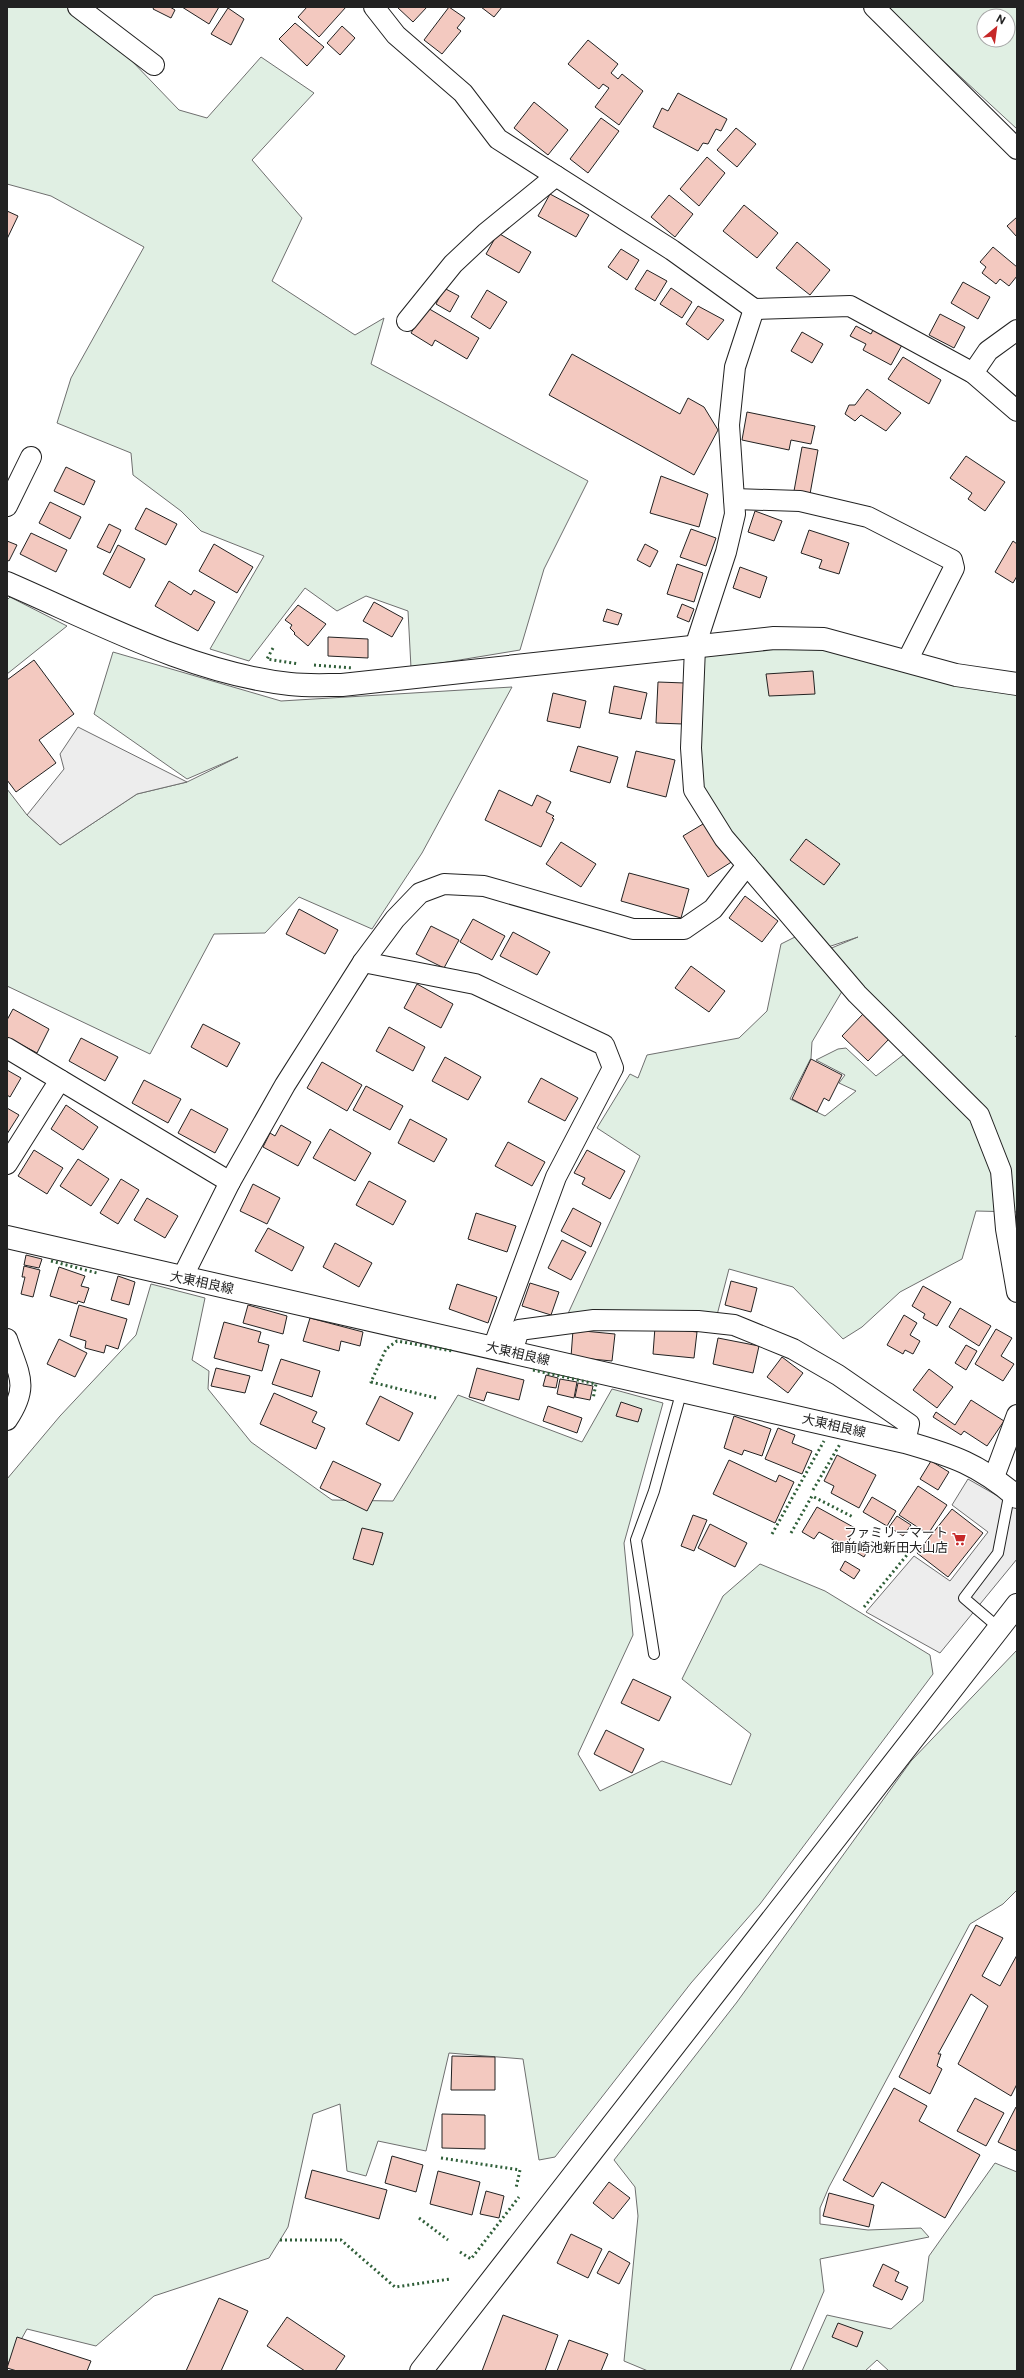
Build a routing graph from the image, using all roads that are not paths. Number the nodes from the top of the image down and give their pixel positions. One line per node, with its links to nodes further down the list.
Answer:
1 (78, 7): 4 (street)
2 (374, 7): 6 (street)
3 (874, 7): 5 (street)
4 (154, 65)
5 (1017, 149)
6 (556, 176): 7 (street); 8 (street)
7 (754, 309): 10 (street); 13 (street)
8 (407, 321)
9 (1017, 330): 10 (street)
10 (973, 373): 11 (street)
11 (1017, 411)
12 (31, 457): 14 (street)
13 (734, 499): 16 (street); 17 (street)
14 (7, 506)
15 (7, 583): 16 (street)
16 (695, 647): 17 (street); 19 (street)
17 (907, 661): 18 (street)
18 (1017, 684)
19 (747, 865): 20 (street); 27 (street)
20 (363, 962): 24 (street); 29 (street)
21 (7, 1048): 22 (street)
22 (60, 1080): 23 (street); 24 (street)
23 (7, 1164)
24 (230, 1182): 26 (street)
25 (8, 1241): 26 (street, 大東相良線)
26 (182, 1278): 29 (street, 大東相良線)
27 (1017, 1292)
28 (7, 1339): 32 (street)
29 (502, 1350): 30 (street, 大東相良線); 33 (street)
30 (682, 1390): 33 (street, 大東相良線); 37 (lane)
31 (1017, 1415): 34 (street)
32 (7, 1420)
33 (906, 1442): 34 (street, 大東相良線)
34 (1007, 1488): 36 (lane)
35 (1017, 1605): 36 (street)
36 (999, 1628): 38 (street)
37 (654, 1654)
38 (421, 2371)

